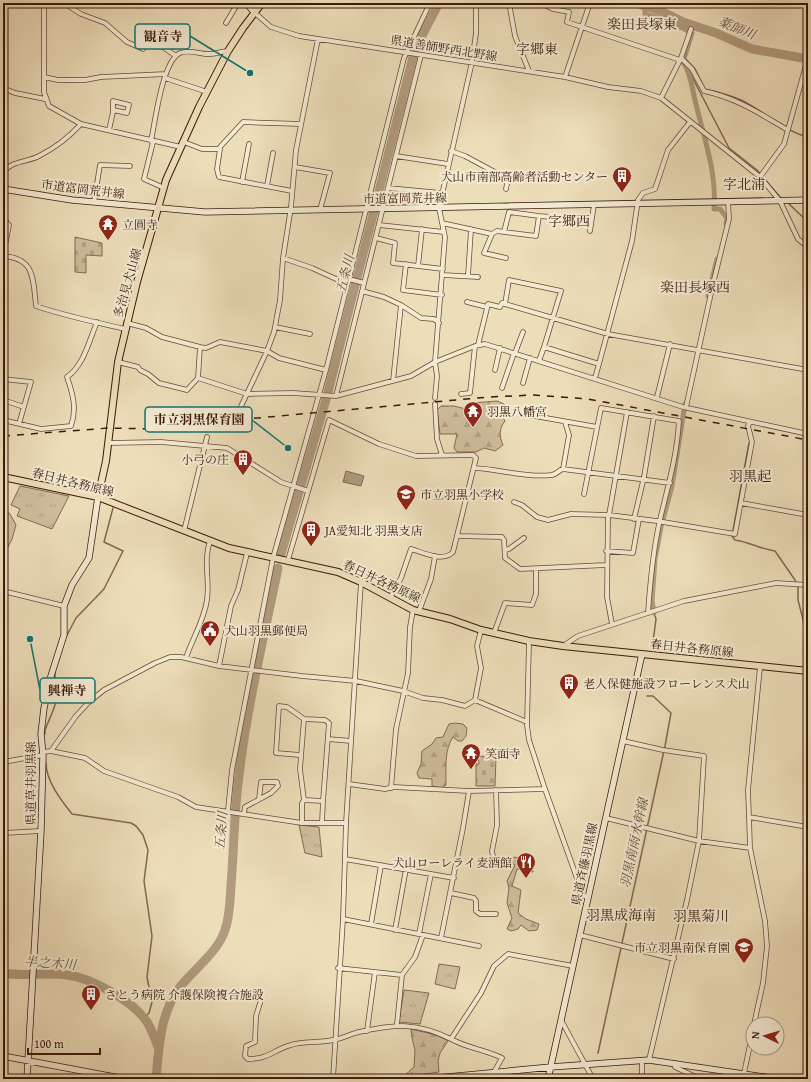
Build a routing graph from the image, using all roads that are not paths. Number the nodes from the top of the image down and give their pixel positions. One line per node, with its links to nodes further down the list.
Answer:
1 (44, 3): 26 (street)
2 (64, 3): 19 (street)
3 (238, 3): 12 (street)
4 (246, 3): 11 (street)
5 (262, 3): 11 (main road, 多治見犬山線)
6 (430, 3): 17 (street)
7 (476, 3): 22 (street)
8 (509, 3): 23 (street)
9 (540, 3): 13 (street)
10 (590, 3): 13 (street)
11 (255, 13): 15 (street, 県道善師野西北野線); 16 (main road, 多治見犬山線)
12 (226, 23)
13 (581, 27): 20 (street); 25 (street)
14 (691, 29): 20 (street)
15 (318, 39): 17 (street, 県道善師野西北野線); 34 (street)
16 (228, 51): 19 (street); 28 (main road, 多治見犬山線)
17 (406, 52): 18 (street, 県道善師野西北野線); 65 (street)
18 (421, 55): 22 (street, 県道善師野西北野線); 43 (street)
19 (176, 56): 24 (street)
20 (682, 59): 29 (street); 35 (street)
21 (807, 60): 35 (street)
22 (472, 62): 23 (street, 県道善師野西北野線); 41 (street)
23 (529, 71): 25 (street, 県道善師野西北野線)
24 (165, 76): 26 (street); 28 (street); 37 (street)
25 (565, 77): 29 (street, 県道善師野西北野線)
26 (44, 78): 30 (street)
27 (3, 88): 30 (street)
28 (207, 92): 39 (main road, 多治見犬山線)
29 (661, 98): 32 (street, 県道善師野西北野線)
30 (45, 99): 33 (street)
31 (113, 110): 36 (street)
32 (690, 122): 48 (street, 県道善師野西北野線); 61 (street)
33 (81, 124): 36 (street); 47 (street)
34 (302, 124): 40 (street); 46 (street)
35 (789, 128): 48 (street)
36 (109, 130): 37 (street)
37 (152, 142): 39 (street); 51 (street)
38 (249, 144): 49 (street)
39 (182, 145): 40 (street); 51 (main road, 多治見犬山線)
40 (220, 149): 49 (street)
41 (451, 151): 44 (street); 54 (street)
42 (273, 153): 50 (street)
43 (396, 156): 44 (street); 52 (street)
44 (448, 164): 56 (street)
45 (130, 166): 59 (street)
46 (294, 167): 55 (street); 68 (street)
47 (4, 170)
48 (761, 175): 58 (street, 県道善師野西北野線)
49 (242, 182): 50 (street)
50 (266, 186): 55 (street)
51 (164, 188): 64 (main road, 多治見犬山線)
52 (388, 188): 56 (street); 66 (street)
53 (3, 189): 59 (street, 市道富岡荒井線)
54 (506, 189)
55 (292, 191): 69 (street)
56 (441, 193): 63 (street)
57 (808, 200): 58 (street, 市道富岡荒井線)
58 (780, 201): 60 (street, 市道富岡荒井線); 82 (street, 県道善師野西北野線)
59 (94, 202): 64 (street, 市道富岡荒井線)
60 (728, 202): 61 (street, 市道富岡荒井線); 114 (street)
61 (638, 204): 62 (street, 市道富岡荒井線); 108 (street)
62 (594, 205): 67 (street, 市道富岡荒井線); 77 (street)
63 (439, 208): 66 (street, 市道富岡荒井線); 67 (street, 市道富岡荒井線); 73 (street)
64 (158, 209): 69 (street, 市道富岡荒井線); 104 (main road, 多治見犬山線)
65 (366, 209): 66 (street, 市道富岡荒井線); 68 (street, 市道富岡荒井線); 92 (street)
66 (383, 209): 74 (street)
67 (509, 209): 70 (street); 79 (street)
68 (320, 210): 69 (street, 市道富岡荒井線)
69 (290, 211): 84 (street)
70 (539, 216): 71 (street); 79 (street)
71 (552, 217)
72 (3, 218): 83 (street)
73 (442, 223): 76 (street); 78 (street)
74 (379, 225): 75 (street); 81 (street)
75 (422, 229): 78 (street); 87 (street)
76 (470, 229): 80 (street); 90 (street)
77 (590, 231)
78 (444, 232): 88 (street)
79 (504, 232): 80 (street)
80 (492, 234): 85 (street)
81 (376, 238): 86 (street); 93 (street)
82 (808, 247)
83 (3, 256): 102 (street)
84 (283, 258): 94 (street); 105 (street)
85 (506, 258)
86 (406, 264): 87 (street); 96 (street)
87 (418, 266): 88 (street)
88 (444, 269): 89 (street)
89 (443, 275): 90 (street); 96 (street)
90 (468, 276): 91 (street)
91 (478, 277)
92 (349, 279): 93 (street); 94 (street)
93 (364, 283): 95 (street)
94 (347, 284): 122 (street)
95 (362, 291): 99 (street); 134 (street)
96 (442, 295): 103 (street)
97 (467, 302): 100 (street)
98 (505, 304): 100 (street); 101 (street); 101 (street)
99 (401, 305): 103 (street); 128 (street)
100 (487, 307): 110 (street)
101 (553, 318): 108 (street); 112 (street)
102 (97, 322): 104 (street); 148 (street)
103 (439, 323): 120 (street)
104 (126, 326): 111 (street); 119 (main road, 多治見犬山線)
105 (275, 327): 107 (street); 115 (street)
106 (523, 332): 116 (street)
107 (310, 334)
108 (608, 334): 109 (street); 121 (street)
109 (670, 344): 114 (street); 135 (street)
110 (476, 345): 113 (street); 120 (street); 132 (street)
111 (200, 347): 115 (street); 125 (street)
112 (544, 347): 118 (street); 121 (street)
113 (500, 348): 116 (street); 123 (street)
114 (697, 349): 124 (street); 140 (street)
115 (267, 351): 122 (street); 131 (street)
116 (514, 353): 117 (street); 130 (street)
117 (530, 358): 118 (street); 129 (street)
118 (539, 361): 126 (street)
119 (118, 362): 125 (street); 152 (main road, 多治見犬山線)
120 (435, 362): 128 (street); 136 (street)
121 (599, 364): 126 (street)
122 (326, 370): 133 (street)
123 (495, 370)
124 (808, 370)
125 (198, 378): 131 (street)
126 (595, 378): 135 (street)
127 (3, 379): 139 (street)
128 (393, 380): 134 (street)
129 (523, 383)
130 (502, 388)
131 (247, 394): 133 (street); 144 (street)
132 (461, 394)
133 (320, 395): 134 (street); 162 (street)
134 (335, 396)
135 (657, 397): 140 (street)
136 (435, 398)
137 (3, 400): 139 (street)
138 (435, 404): 154 (street)
139 (24, 407): 148 (street)
140 (685, 407): 147 (street)
141 (627, 412): 143 (street); 149 (street); 158 (street)
142 (529, 415): 146 (street)
143 (654, 416): 160 (street); 161 (street)
144 (236, 417)
145 (3, 420): 148 (street)
146 (565, 422): 149 (street); 156 (street)
147 (750, 422): 150 (street); 167 (street)
148 (19, 424)
149 (597, 427): 157 (street)
150 (808, 434)
151 (207, 437): 153 (street)
152 (108, 443): 153 (street); 165 (main road, 多治見犬山線)
153 (206, 446): 162 (street); 172 (street)
154 (442, 455): 155 (street); 163 (street)
155 (474, 468): 156 (street); 173 (street)
156 (563, 470): 157 (street)
157 (588, 472): 158 (street); 164 (street)
158 (615, 476): 160 (street); 169 (street)
159 (3, 477): 165 (main road, 春日井各務原線)
160 (643, 480): 161 (street); 170 (street)
161 (670, 483): 171 (street)
162 (294, 487): 163 (street); 180 (street)
163 (308, 491): 181 (street)
164 (584, 494)
165 (98, 497): 172 (main road, 春日井各務原線); 188 (street, 県道草井羽黒線)
166 (514, 502): 169 (street)
167 (741, 503): 168 (street); 171 (street)
168 (808, 515)
169 (608, 516): 170 (street); 177 (street)
170 (636, 519): 171 (street); 177 (street)
171 (660, 522): 190 (street)
172 (184, 531): 175 (main road, 春日井各務原線)
173 (457, 536): 176 (street); 179 (street)
174 (524, 538): 176 (street)
175 (210, 541): 178 (main road, 春日井各務原線); 197 (street)
176 (505, 550): 183 (street)
177 (606, 551): 182 (street)
178 (247, 553): 180 (main road, 春日井各務原線); 198 (street)
179 (435, 556): 187 (street); 189 (street)
180 (273, 558): 181 (main road, 春日井各務原線); 200 (street)
181 (288, 560): 184 (main road, 春日井各務原線)
182 (606, 565): 183 (street); 191 (street)
183 (536, 569): 193 (street)
184 (361, 582): 187 (main road, 春日井各務原線); 202 (street)
185 (808, 585): 190 (street)
186 (3, 591): 188 (street)
187 (390, 598): 189 (main road, 春日井各務原線)
188 (64, 606): 211 (street, 県道草井羽黒線)
189 (416, 610): 192 (main road, 春日井各務原線); 203 (street)
190 (648, 613): 191 (street)
191 (612, 624): 195 (street)
192 (481, 630): 193 (main road, 春日井各務原線); 204 (street)
193 (494, 633): 194 (main road, 春日井各務原線)
194 (529, 641): 195 (main road, 春日井各務原線); 206 (street)
195 (563, 646): 196 (main road, 春日井各務原線)
196 (642, 654): 199 (main road, 春日井各務原線); 209 (street, 県道斉藤羽黒線)
197 (186, 658): 198 (street); 210 (street)
198 (219, 666): 200 (street)
199 (760, 667): 201 (main road, 春日井各務原線); 224 (street)
200 (251, 670): 202 (street); 222 (street)
201 (808, 671)
202 (356, 681): 203 (street); 208 (street)
203 (403, 691): 204 (street); 215 (street)
204 (475, 700): 206 (street)
205 (304, 719): 207 (street); 212 (street); 212 (street)
206 (527, 722): 216 (street)
207 (328, 739): 208 (street); 221 (street)
208 (352, 741): 214 (street)
209 (623, 741): 225 (street, 県道斉藤羽黒線); 232 (street)
210 (51, 751): 211 (street); 222 (street)
211 (43, 754): 213 (street); 230 (street, 県道草井羽黒線)
212 (300, 755): 220 (street)
213 (3, 762)
214 (349, 784): 215 (street); 228 (street)
215 (391, 788): 218 (street)
216 (545, 789): 217 (street); 241 (street)
217 (496, 790): 218 (street); 235 (street)
218 (468, 791): 239 (street)
219 (259, 799): 219 (street); 223 (street)
220 (304, 800): 221 (street); 226 (street)
221 (323, 801): 227 (street)
222 (230, 811): 223 (street)
223 (243, 812): 226 (street)
224 (749, 817): 229 (street); 233 (street)
225 (606, 818): 232 (street); 241 (street, 県道斉藤羽黒線)
226 (302, 823): 227 (street)
227 (322, 823): 228 (street)
228 (346, 823): 234 (street)
229 (808, 827)
230 (41, 831): 231 (street); 266 (street, 県道草井羽黒線)
231 (3, 833)
232 (699, 841): 233 (street); 250 (street)
233 (750, 848): 256 (street)
234 (345, 859): 236 (street); 243 (street)
235 (494, 862)
236 (382, 865): 237 (street); 244 (street)
237 (406, 869): 238 (street); 245 (street)
238 (431, 874): 239 (street); 246 (street)
239 (454, 878): 240 (street)
240 (451, 893): 242 (street); 248 (street)
241 (588, 898): 247 (street, 県道斉藤羽黒線)
242 (496, 914)
243 (343, 919): 244 (street); 252 (street)
244 (371, 924): 245 (street)
245 (395, 930): 246 (street)
246 (421, 934): 248 (street); 254 (street)
247 (580, 935): 250 (street); 251 (street, 県道斉藤羽黒線)
248 (441, 938): 249 (street)
249 (479, 946)
250 (674, 959): 265 (street)
251 (573, 966): 257 (street, 県道斉藤羽黒線); 260 (street)
252 (338, 968): 253 (street); 261 (street)
253 (375, 972): 254 (street); 259 (street)
254 (402, 975): 258 (street)
255 (261, 1000): 261 (street)
256 (756, 1016)
257 (561, 1020): 268 (street); 269 (street, 県道斉藤羽黒線)
258 (397, 1024): 259 (street); 260 (street)
259 (367, 1031): 261 (street)
260 (451, 1039): 270 (street)
261 (335, 1040): 274 (street)
262 (3, 1056): 266 (street)
263 (748, 1056): 271 (street)
264 (642, 1060): 265 (street); 268 (street); 278 (street)
265 (649, 1060): 267 (street)
266 (28, 1062): 272 (street, 県道草井羽黒線); 273 (street)
267 (674, 1062): 271 (street); 279 (street)
268 (586, 1064): 269 (street); 277 (street)
269 (551, 1067): 270 (street); 276 (street, 県道斉藤羽黒線)
270 (494, 1072): 275 (street)
271 (744, 1073): 280 (street)
272 (27, 1079)
273 (125, 1079)
274 (333, 1079)
275 (426, 1079)
276 (548, 1079)
277 (593, 1079)
278 (642, 1079)
279 (700, 1079)
280 (778, 1079)

